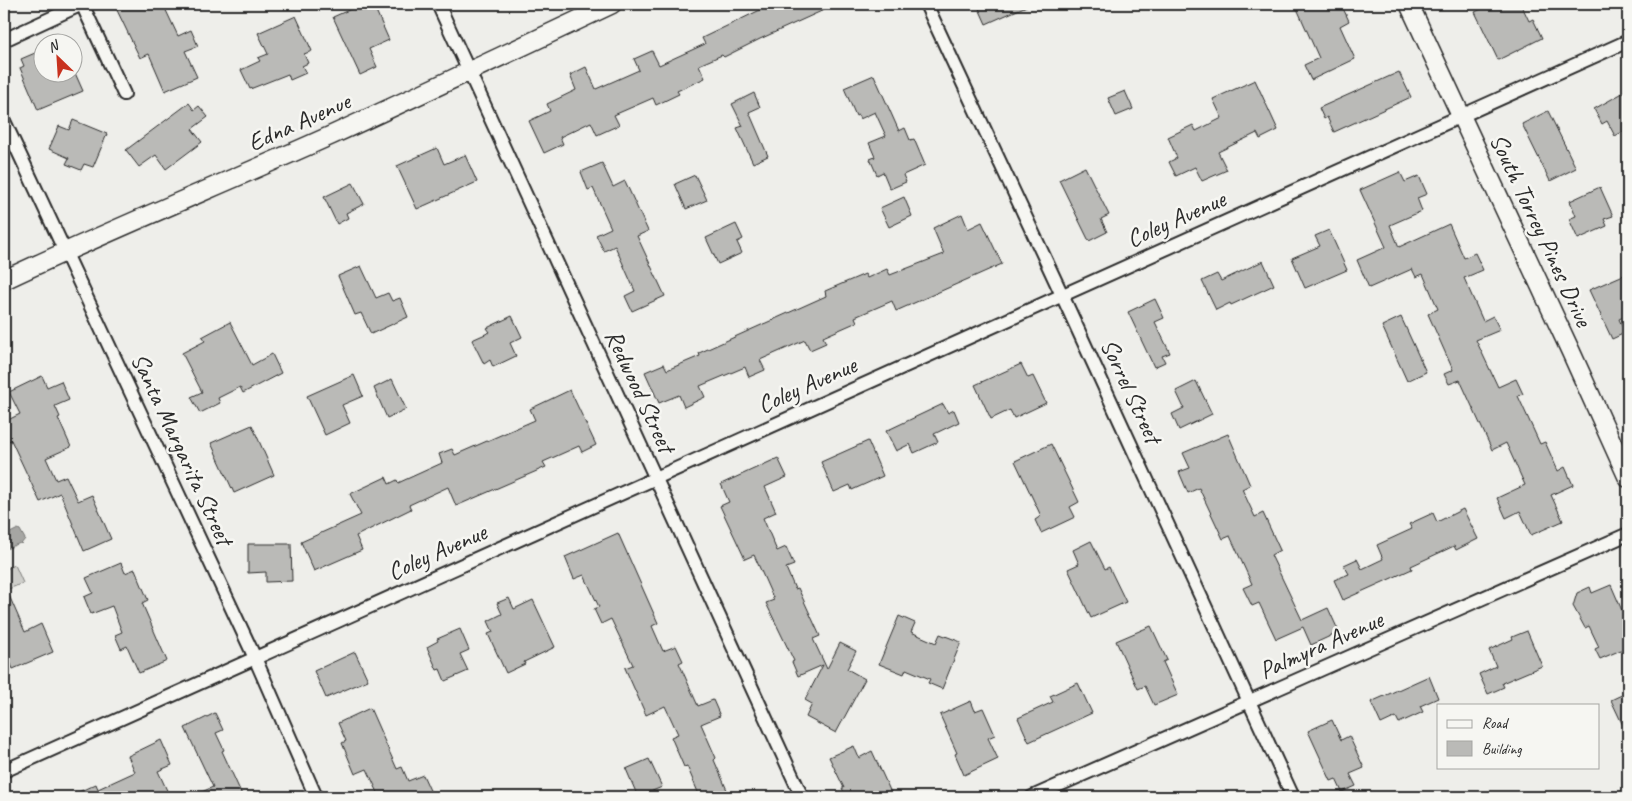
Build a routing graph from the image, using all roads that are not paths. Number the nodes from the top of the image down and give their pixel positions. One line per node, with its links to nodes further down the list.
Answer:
1 (82, 4): 6 (street); 9 (street)
2 (438, 4): 8 (street, Redwood Street)
3 (612, 4): 8 (street, Edna Avenue)
4 (926, 4): 14 (street, Sorrel Street)
5 (1409, 4): 10 (street, South Torrey Pines Drive)
6 (4, 40)
7 (1628, 41): 10 (street, Coley Avenue)
8 (470, 72): 12 (street, Edna Avenue); 15 (street, Redwood Street)
9 (124, 94)
10 (1460, 117): 14 (street, Coley Avenue); 16 (street, South Torrey Pines Drive)
11 (4, 120): 12 (street, Santa Margarita Street)
12 (64, 252): 13 (street, Edna Avenue); 18 (street, Santa Margarita Street)
13 (4, 280)
14 (1062, 295): 15 (street, Coley Avenue); 19 (street, Sorrel Street)
15 (656, 478): 18 (street, Coley Avenue); 22 (street, Redwood Street)
16 (1628, 478)
17 (1628, 534): 19 (street, Palmyra Avenue)
18 (255, 658): 20 (street, Coley Avenue); 21 (street, Santa Margarita Street)
19 (1249, 701): 23 (street, Palmyra Avenue); 24 (street, Sorrel Street)
20 (4, 771)
21 (316, 797)
22 (802, 797)
23 (1032, 797)
24 (1292, 797)

